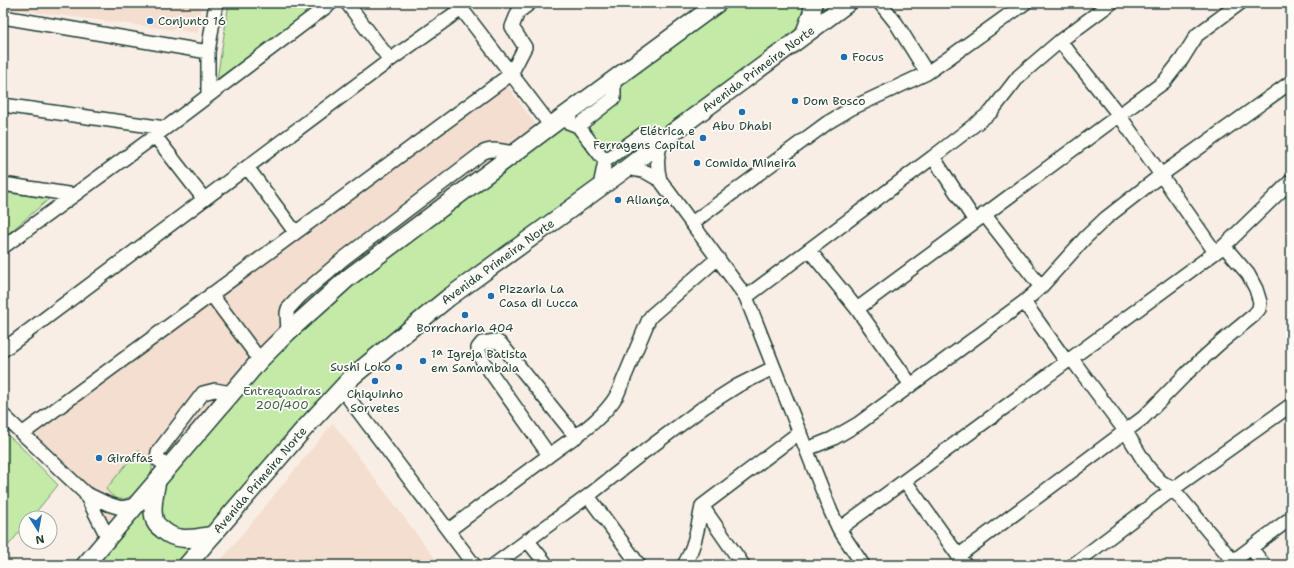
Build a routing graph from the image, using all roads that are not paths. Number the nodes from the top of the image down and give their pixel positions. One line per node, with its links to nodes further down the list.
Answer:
1 (216, 3): 16 (street)
2 (331, 3): 22 (street)
3 (348, 3): 17 (street)
4 (530, 3): 19 (street)
5 (813, 3): 14 (main road)
6 (848, 3): 14 (main road, Avenida Primeira Norte)
7 (880, 3): 18 (street)
8 (1111, 3): 15 (street)
9 (1240, 3): 24 (street)
10 (714, 4): 20 (main road)
11 (1018, 5): 18 (street)
12 (459, 6): 17 (street); 19 (street)
13 (3, 17): 16 (street)
14 (804, 35): 28 (main road, Avenida Primeira Norte)
15 (1060, 41): 24 (street); 29 (street)
16 (208, 52): 22 (street)
17 (390, 60): 31 (street)
18 (926, 72): 41 (street)
19 (511, 74): 25 (street); 42 (street)
20 (614, 80): 25 (main road); 26 (street)
21 (1291, 82): 33 (street)
22 (208, 96): 27 (street)
23 (3, 105): 27 (street)
24 (1119, 116): 33 (street); 40 (street)
25 (556, 123): 26 (street); 54 (main road)
26 (578, 126): 30 (street)
27 (160, 132): 38 (street); 39 (street)
28 (663, 139): 30 (street); 32 (main road, Avenida Primeira Norte); 34 (street)
29 (933, 158): 40 (street); 45 (street)
30 (605, 161): 37 (street)
31 (247, 167): 39 (street); 42 (street)
32 (627, 168): 34 (street); 37 (main road, Avenida Primeira Norte)
33 (1161, 176): 44 (street); 47 (street)
34 (660, 180): 41 (street)
35 (1291, 181): 44 (street)
36 (3, 184): 38 (street)
37 (600, 186): 57 (main road, Avenida Primeira Norte)
38 (74, 195): 43 (street)
39 (204, 199): 52 (street)
40 (980, 218): 47 (street); 51 (street)
41 (692, 223): 46 (street)
42 (295, 232): 48 (street)
43 (3, 247)
44 (1220, 249): 53 (street); 61 (street)
45 (809, 250): 49 (street); 51 (street)
46 (718, 258): 49 (street); 63 (street)
47 (1040, 287): 50 (street)
48 (211, 294): 54 (street); 62 (street)
49 (746, 297): 55 (street)
50 (1024, 302): 53 (street); 56 (street)
51 (857, 309): 56 (street)
52 (3, 350)
53 (1069, 359): 61 (street); 67 (street)
54 (260, 360): 66 (main road)
55 (773, 368): 60 (street); 70 (street)
56 (912, 385): 64 (street)
57 (341, 388): 75 (street); 76 (main road, Avenida Primeira Norte)
58 (1291, 405): 68 (street)
59 (3, 415): 62 (street)
60 (800, 432): 64 (street); 72 (street)
61 (1126, 432): 68 (street); 80 (street)
62 (22, 434): 69 (street)
63 (576, 436): 65 (street); 65 (street)
64 (807, 449): 74 (street)
65 (549, 455): 75 (street)
66 (157, 481): 71 (main road); 76 (main road)
67 (905, 481): 74 (street); 80 (street)
68 (1173, 490): 81 (street); 91 (street)
69 (85, 493): 71 (street); 77 (street)
70 (588, 496): 78 (street); 87 (street)
71 (135, 505): 77 (main road)
72 (702, 506): 88 (street); 89 (street)
73 (1291, 518): 79 (street)
74 (839, 529): 90 (street)
75 (449, 530): 84 (street)
76 (213, 535): 83 (main road, Avenida Primeira Norte)
77 (108, 538): 82 (main road)
78 (527, 540): 85 (street); 86 (street)
79 (1251, 548): 81 (street); 92 (street)
80 (961, 560)
81 (1230, 563)
82 (85, 565)
83 (187, 565)
84 (474, 565)
85 (494, 565)
86 (547, 565)
87 (639, 565)
88 (684, 565)
89 (743, 565)
90 (863, 565)
91 (1073, 565)
92 (1264, 565)

